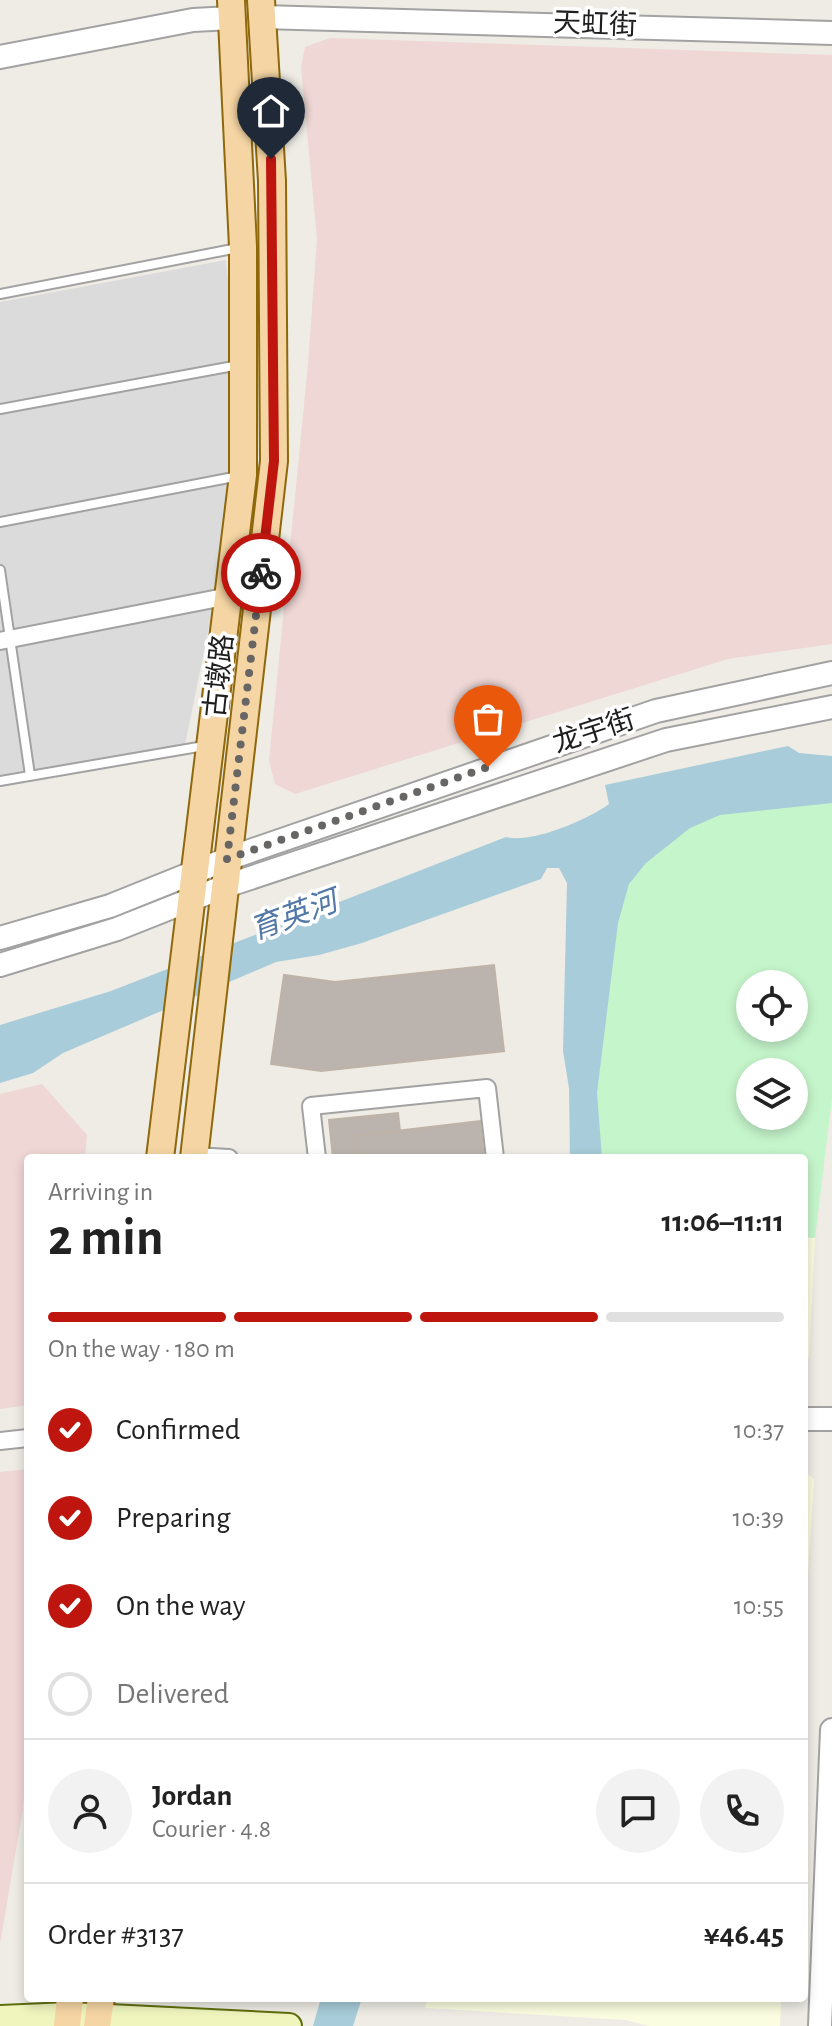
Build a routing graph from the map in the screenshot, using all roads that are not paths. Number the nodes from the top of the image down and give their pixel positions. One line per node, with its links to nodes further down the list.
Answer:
1 (231, 9): 4 (street); 5 (main road, 古墩路)
2 (261, 9): 3 (street, 天虹街); 19 (main road, 古墩路)
3 (832, 33)
4 (0, 57)
5 (243, 247): 6 (lane); 7 (main road, 古墩路)
6 (0, 294)
7 (241, 364): 8 (lane); 9 (main road, 古墩路)
8 (0, 409)
9 (243, 475): 10 (lane); 12 (main road, 古墩路)
10 (0, 522)
11 (0, 570): 13 (lane)
12 (229, 596): 13 (street); 16 (main road, 古墩路)
13 (5, 640): 17 (lane)
14 (832, 673): 19 (street, 龙宇街)
15 (832, 707): 21 (street, 龙宇街)
16 (212, 744): 17 (lane); 20 (main road, 古墩路)
17 (30, 775): 18 (lane)
18 (0, 781)
19 (227, 859): 20 (street, 龙宇街); 21 (main road, 古墩路)
20 (195, 873): 22 (main road, 古墩路); 23 (street, 龙宇街)
21 (223, 887): 22 (street, 龙宇街); 26 (main road, 古墩路)
22 (191, 901): 24 (street, 龙宇街); 25 (main road, 古墩路)
23 (0, 938)
24 (0, 965)
25 (161, 1154)
26 (194, 1154)
27 (317, 1154): 28 (street)
28 (495, 1154)
29 (808, 1419): 30 (street)
30 (832, 1419)
31 (24, 1438): 32 (street)
32 (0, 1441)
33 (832, 1730): 38 (street)
34 (69, 2013): 35 (main road); 36 (main road)
35 (99, 2013): 37 (main road)
36 (0, 2018)
37 (289, 2026)
38 (820, 2026)

